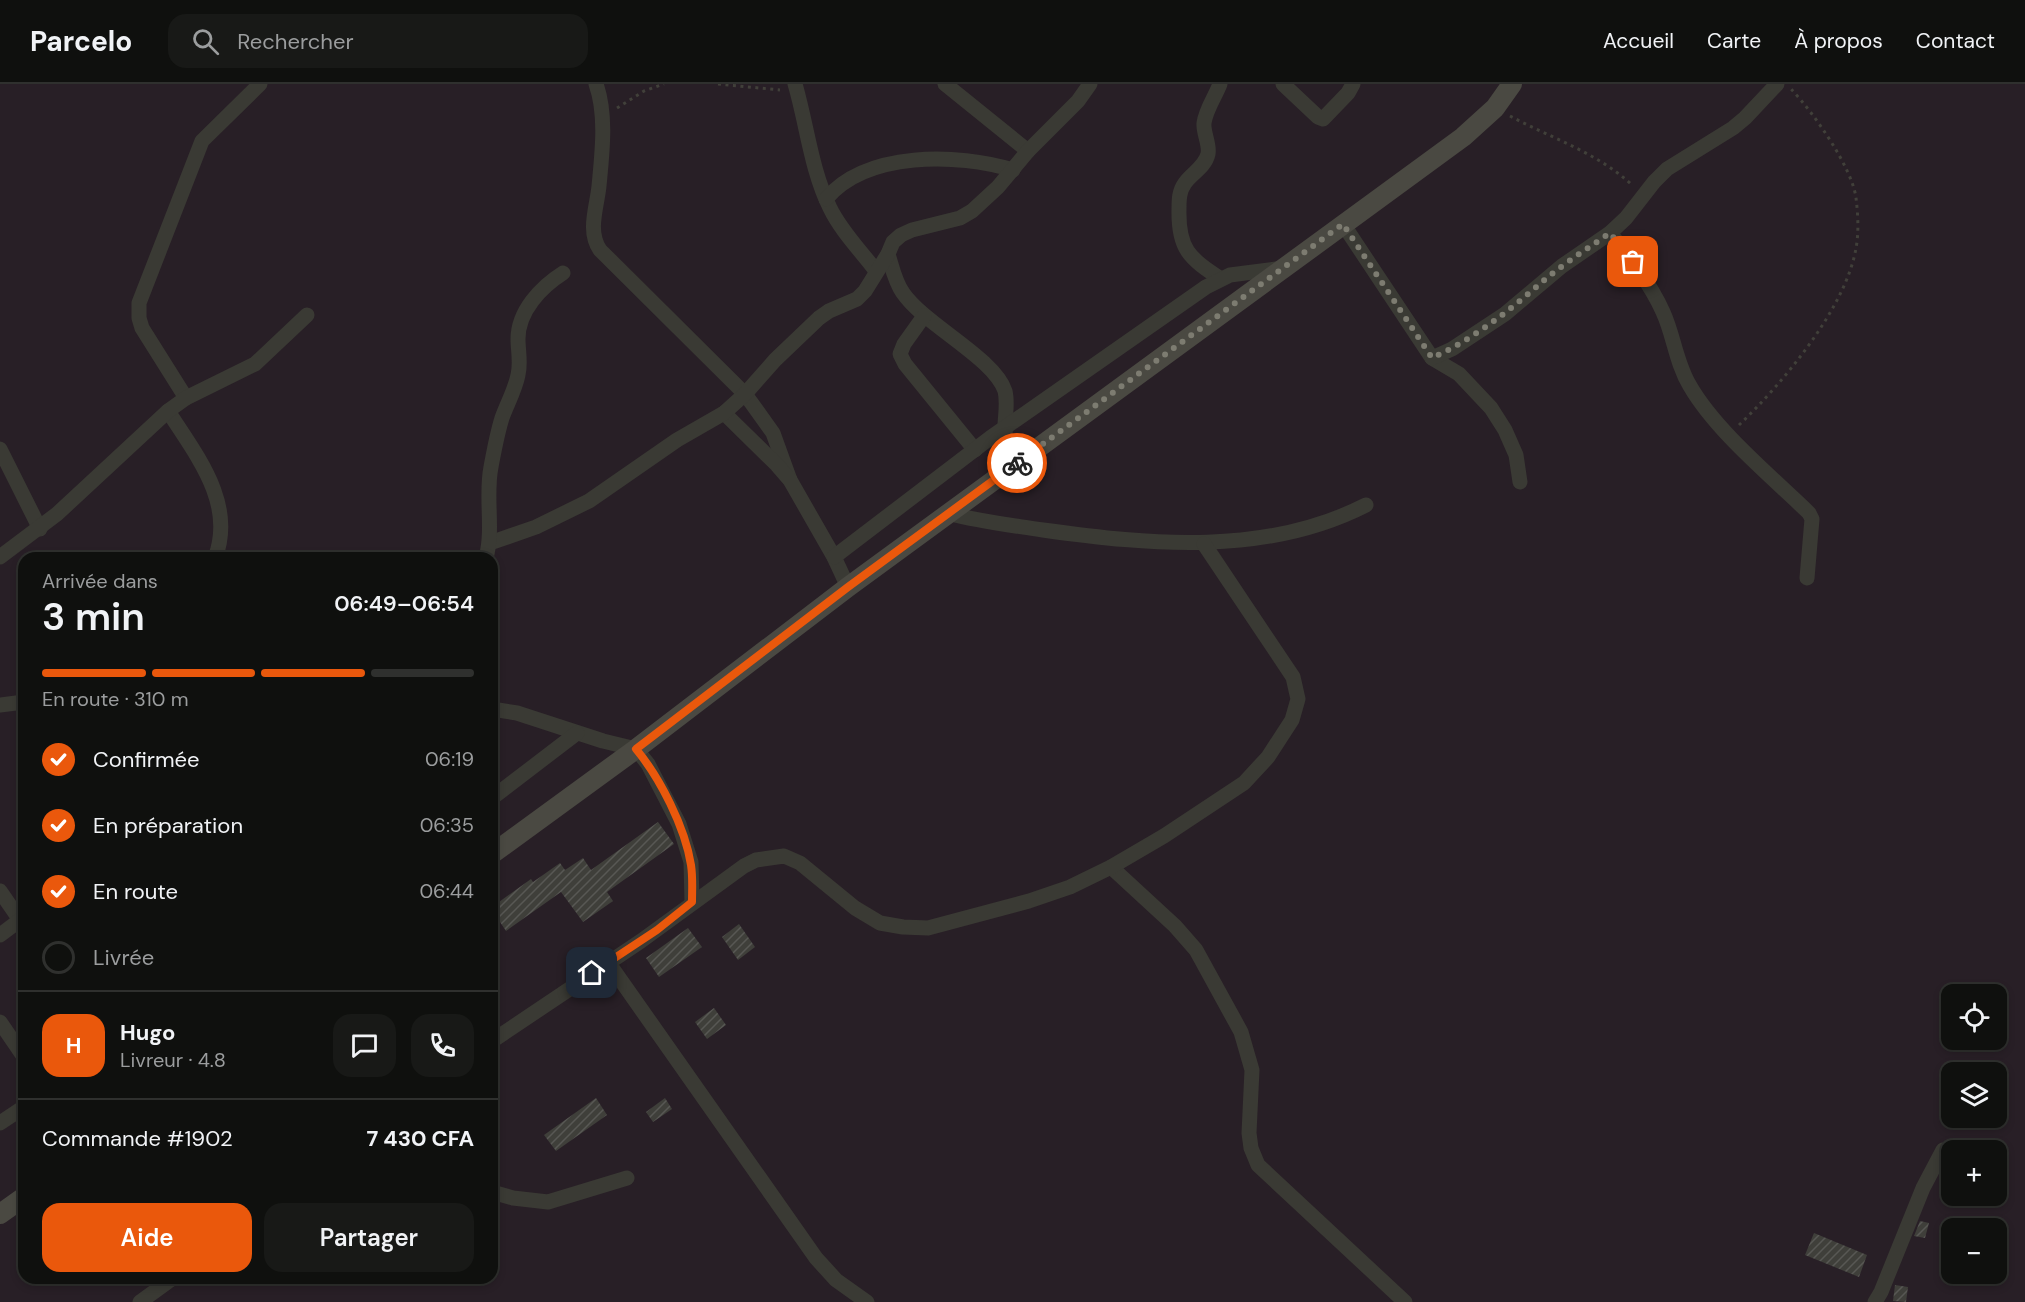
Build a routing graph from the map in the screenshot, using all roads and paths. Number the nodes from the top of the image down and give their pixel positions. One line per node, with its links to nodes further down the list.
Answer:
1 (260, 84): 31 (street)
2 (596, 84): 15 (street)
3 (664, 84): 15 (path)
4 (718, 84): 13 (path)
5 (945, 84): 16 (street)
6 (1090, 84): 16 (street)
7 (1220, 84): 26 (street)
8 (1283, 84): 9 (street)
9 (1353, 84)
10 (1512, 84): 14 (street)
11 (1777, 84): 18 (street)
12 (1786, 84): 35 (path)
13 (796, 87): 19 (street)
14 (1495, 108): 18 (path); 20 (street)
15 (602, 124): 30 (street)
16 (1028, 151): 17 (street)
17 (1013, 170): 19 (street); 22 (street)
18 (1644, 197): 21 (street)
19 (826, 199): 24 (street)
20 (1343, 224): 23 (street); 29 (street)
21 (1610, 233): 29 (street); 35 (street)
22 (888, 254): 24 (street); 28 (street)
23 (1286, 268): 26 (street); 38 (street)
24 (876, 271): 30 (street)
25 (563, 273): 44 (street)
26 (1221, 279): 34 (street)
27 (307, 315): 31 (street)
28 (924, 316): 34 (street); 37 (street)
29 (1432, 358): 40 (street)
30 (745, 394): 33 (street); 39 (street)
31 (186, 398): 32 (street)
32 (168, 411): 43 (street); 46 (street)
33 (724, 413): 39 (street); 44 (street)
34 (1005, 427): 37 (street); 38 (street)
35 (1729, 434): 50 (street)
36 (0, 449): 43 (street)
37 (975, 450): 49 (street)
38 (1010, 468): 42 (street)
39 (790, 480): 49 (street)
40 (1520, 482)
41 (1366, 505): 45 (street)
42 (948, 513): 45 (street); 51 (street)
43 (40, 529): 48 (street)
44 (490, 543): 47 (street)
45 (1204, 544): 59 (street)
46 (217, 552)
47 (488, 552)
48 (0, 557)
49 (834, 557): 51 (street)
50 (1807, 578)
51 (848, 587): 56 (street)
52 (18, 703): 53 (street)
53 (0, 705)
54 (498, 710): 55 (street)
55 (577, 733): 56 (street); 57 (street)
56 (636, 749): 58 (street); 61 (street)
57 (498, 793)
58 (498, 850)
59 (1111, 867): 61 (street); 80 (street)
60 (0, 891): 62 (street)
61 (692, 902): 65 (street)
62 (18, 914)
63 (18, 922): 64 (street)
64 (0, 935)
65 (608, 962): 67 (street); 79 (street)
66 (0, 1022): 68 (street)
67 (498, 1037)
68 (18, 1048)
69 (18, 1111): 70 (street)
70 (0, 1123)
71 (1941, 1153): 77 (street)
72 (627, 1178): 73 (street)
73 (498, 1194)
74 (18, 1201): 75 (street)
75 (0, 1214)
76 (165, 1284): 78 (street)
77 (1880, 1299)
78 (140, 1302)
79 (867, 1302)
80 (1405, 1302)

